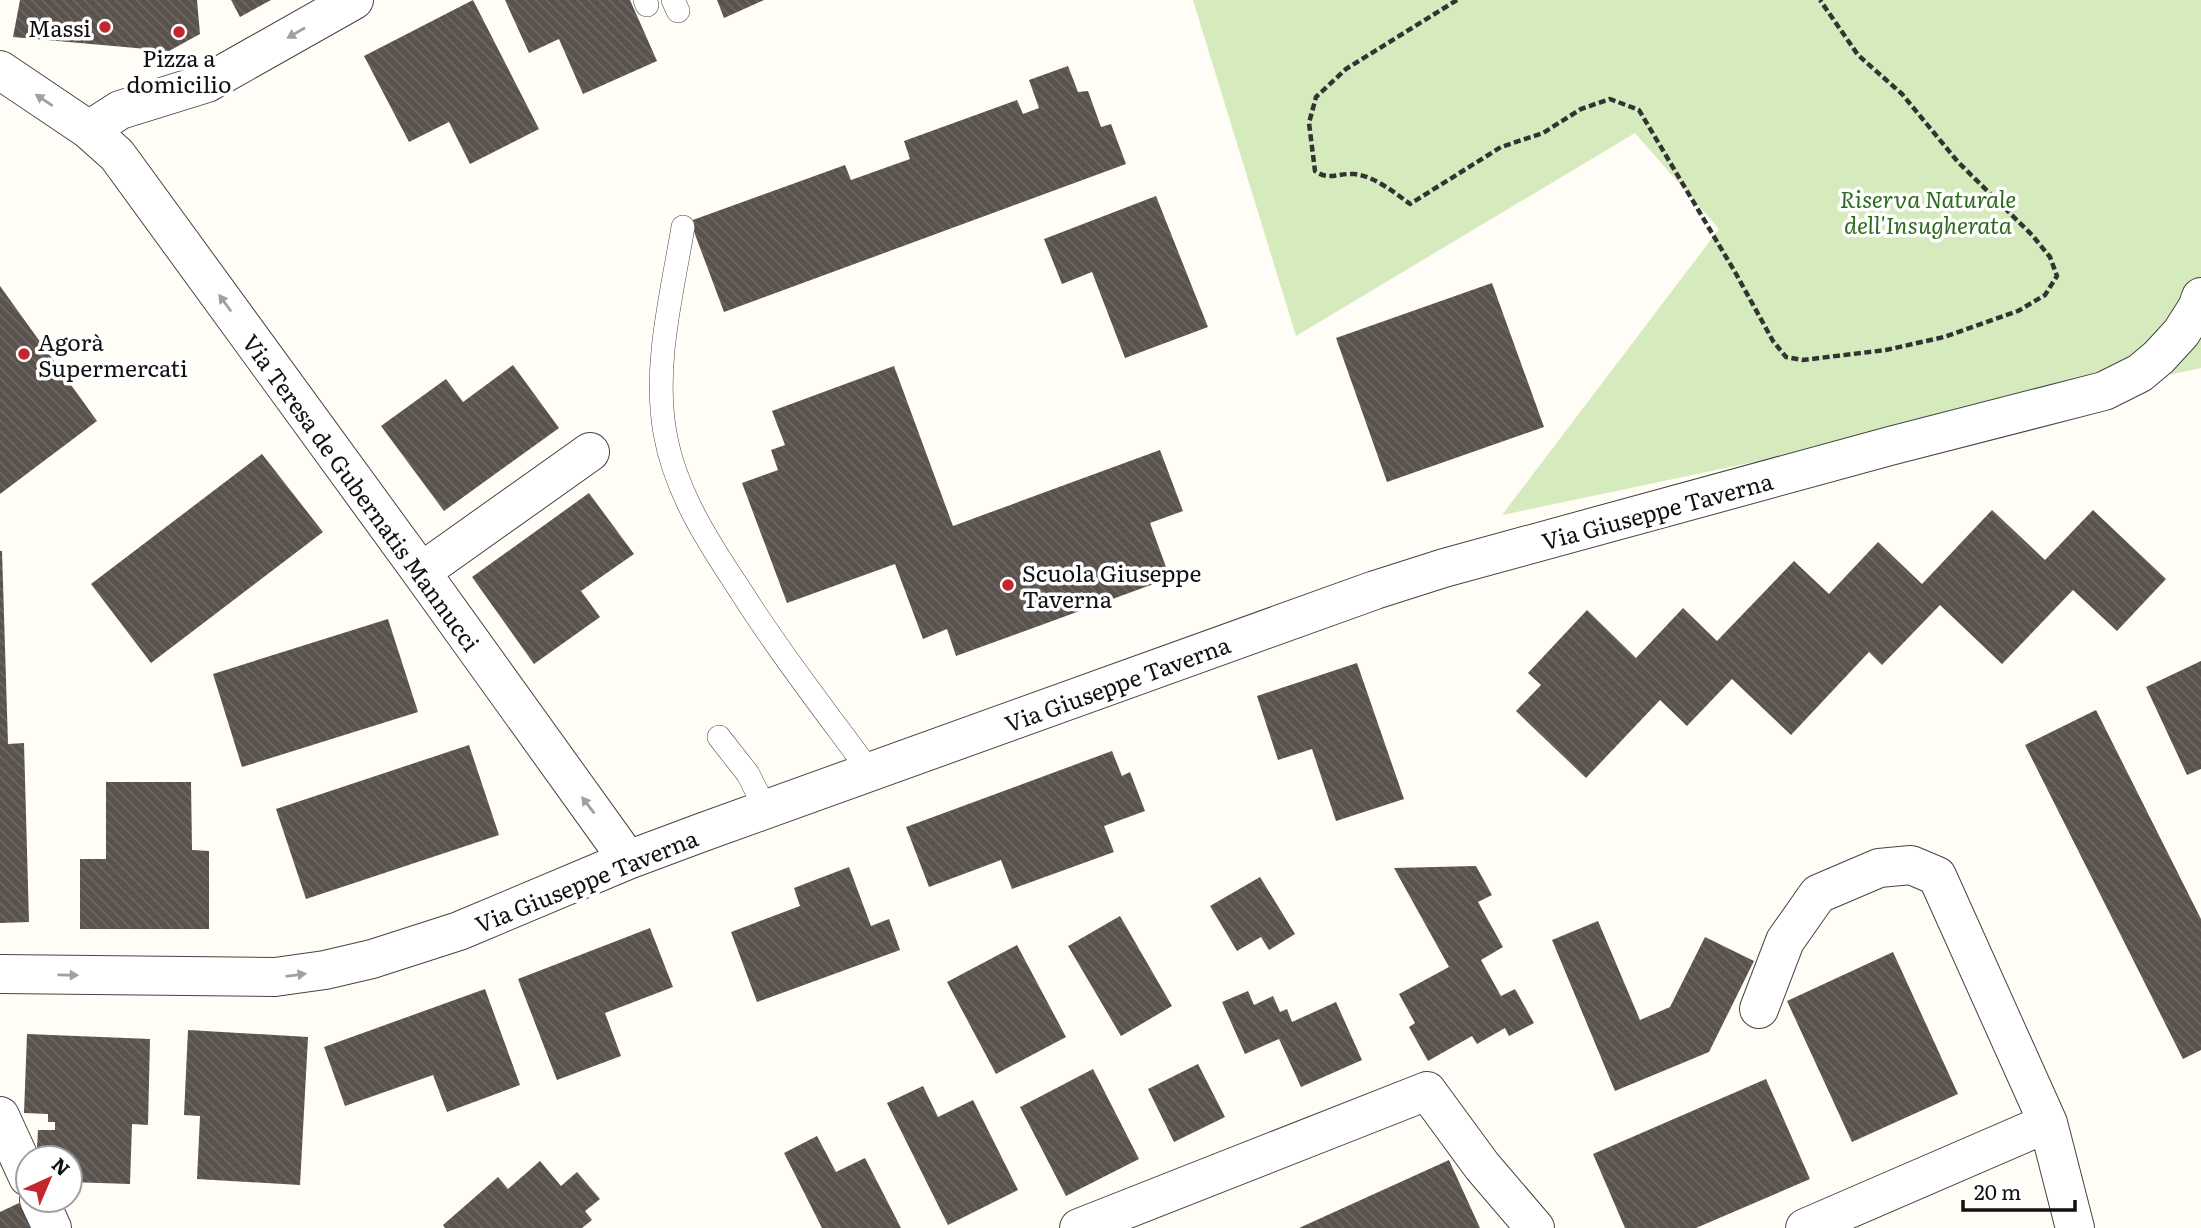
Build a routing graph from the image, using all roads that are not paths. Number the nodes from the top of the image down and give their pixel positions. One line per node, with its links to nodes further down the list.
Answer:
1 (354, 0): 3 (street, one-way to 3)
2 (0, 70): 3 (street, Via Teresa de Gubernatis Mannucci, one-way to 2)
3 (89, 130): 7 (street, Via Teresa de Gubernatis Mannucci, one-way to 3)
4 (683, 227): 9 (lane)
5 (2201, 297): 9 (street, Via Giuseppe Taverna)
6 (590, 452): 7 (street)
7 (421, 572): 11 (street, Via Teresa de Gubernatis Mannucci, one-way to 7)
8 (719, 737): 10 (lane)
9 (870, 772): 10 (street, Via Giuseppe Taverna)
10 (766, 810): 11 (street, Via Giuseppe Taverna)
11 (628, 860): 12 (street, Via Giuseppe Taverna, one-way to 11)
12 (0, 974)
13 (1759, 1009): 15 (street)
14 (0, 1116): 16 (street)
15 (2048, 1123): 19 (street); 20 (street)
16 (14, 1146)
17 (1079, 1228): 18 (street)
18 (1535, 1228)
19 (1805, 1228)
20 (2075, 1228)

